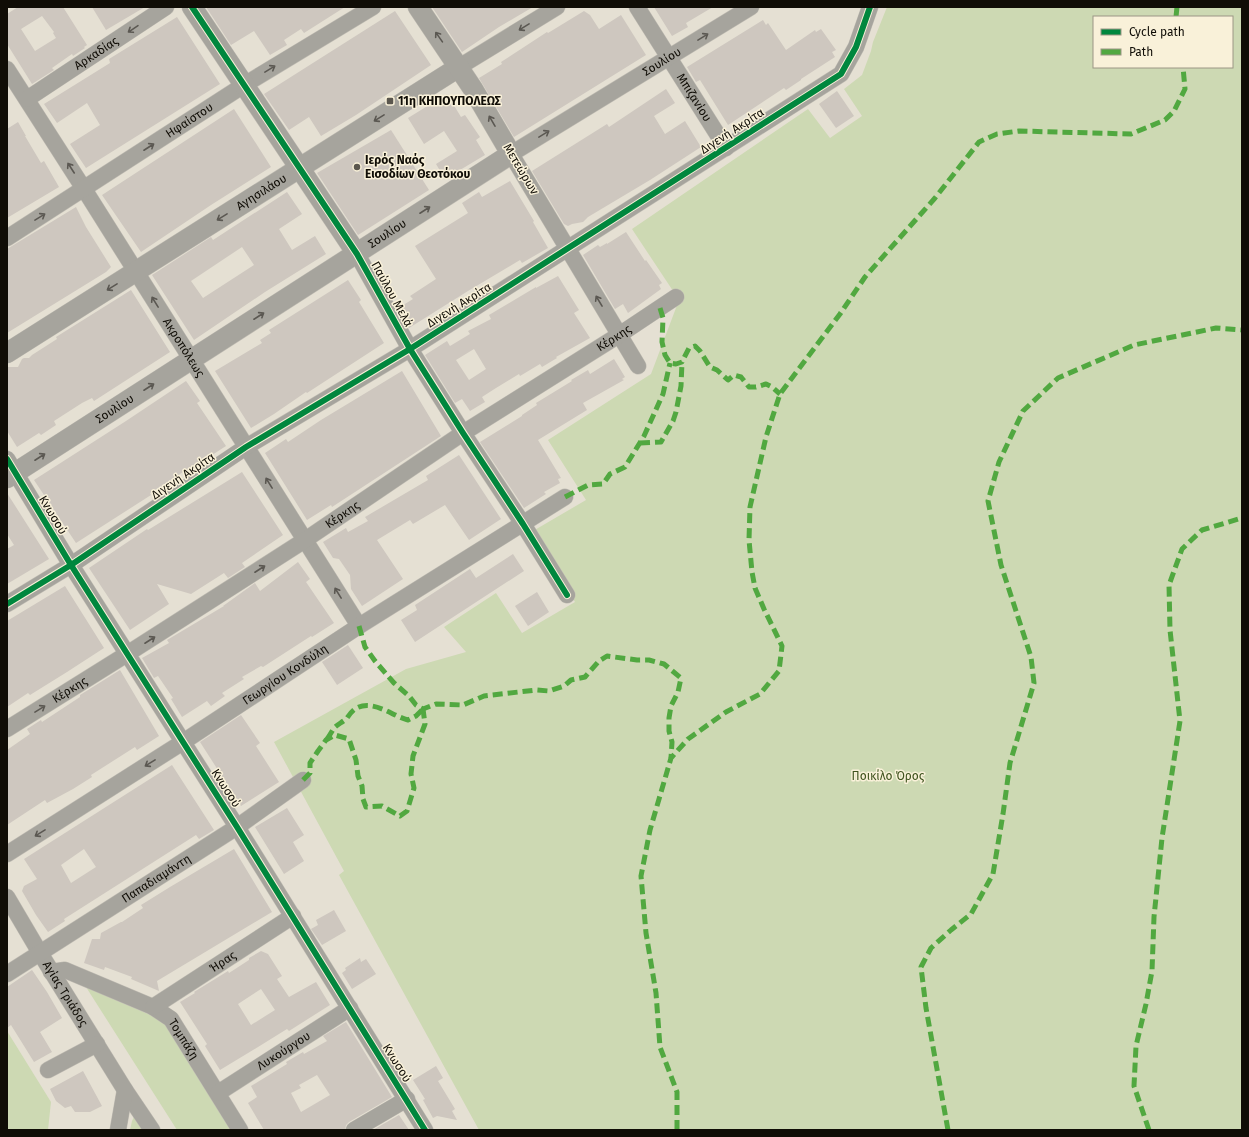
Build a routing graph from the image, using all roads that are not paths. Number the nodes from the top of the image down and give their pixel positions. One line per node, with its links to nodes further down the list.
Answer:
1 (166, 7): 13 (street, Αρκαδίας, one-way to 13)
2 (192, 7): 12 (street, Παύλου Μελά)
3 (373, 7): 12 (street, Ηφαίστου, one-way to 3)
4 (418, 7): 10 (street, Μετεώρων, one-way to 4)
5 (557, 7): 10 (street, Αγησιλάου, one-way to 10)
6 (637, 7): 9 (street, Μπιζανίου)
7 (751, 7): 9 (street, Σουλίου, one-way to 7)
8 (870, 7): 14 (street, Διγενή Ακρίτα)
9 (669, 58): 14 (street, Μπιζανίου); 15 (street, Σουλίου, one-way to 9)
10 (459, 68): 15 (street, Μετεώρων, one-way to 10); 16 (street, Αγησιλάου, one-way to 16)
11 (7, 69): 13 (street, Ακροπόλεως)
12 (244, 85): 16 (street, Παύλου Μελά); 17 (street, Ηφαίστου, one-way to 12)
13 (27, 99): 17 (street, Ακροπόλεως, one-way to 13)
14 (726, 148): 19 (street, Διγενή Ακρίτα)
15 (511, 154): 19 (street, Μετεώρων); 20 (street, Σουλίου, one-way to 15)
16 (299, 168): 20 (street, Παύλου Μελά); 21 (street, Αγησιλάου, one-way to 21)
17 (84, 189): 18 (street, Ηφαίστου, one-way to 17); 21 (street, Ακροπόλεως)
18 (7, 238)
19 (568, 249): 23 (street, Μετεώρων, one-way to 19); 24 (street, Διγενή Ακρίτα)
20 (357, 254): 24 (street, Παύλου Μελά); 26 (street, Σουλίου, one-way to 20)
21 (136, 272): 25 (street, Αγησιλάου, one-way to 25); 26 (street, Ακροπόλεως, one-way to 21)
22 (676, 297): 23 (street, Κέρκης)
23 (619, 335): 27 (street, Μετεώρων); 28 (street, Κέρκης)
24 (410, 349): 28 (street, Παύλου Μελά); 29 (street, Διγενή Ακρίτα)
25 (7, 353)
26 (191, 360): 29 (street, Ακροπόλεως); 30 (street, Σουλίου, one-way to 26)
27 (638, 366)
28 (463, 433): 32 (street, Παύλου Μελά); 33 (street, Κέρκης)
29 (246, 447): 33 (street, Ακροπόλεως, one-way to 29); 34 (street, Διγενή Ακρίτα)
30 (10, 470): 34 (street, Κνωσού)
31 (565, 497): 32 (street, Γεωργίου Κονδύλη)
32 (523, 524): 35 (street, Παύλου Μελά); 37 (street, Γεωργίου Κονδύλη)
33 (305, 540): 37 (street, Ακροπόλεως, one-way to 33); 38 (street, Κέρκης, one-way to 33)
34 (70, 565): 36 (street, Διγενή Ακρίτα); 38 (street, Κνωσού)
35 (567, 595)
36 (7, 604)
37 (359, 626): 40 (street, Γεωργίου Κονδύλη)
38 (127, 654): 39 (street, Κέρκης, one-way to 38); 40 (street, Κνωσού)
39 (7, 729)
40 (183, 742): 42 (street, Κνωσού); 43 (street, Γεωργίου Κονδύλη, one-way to 43)
41 (303, 780): 42 (street, Παπαδιαμάντη)
42 (237, 827): 45 (street, Κνωσού); 46 (street, Παπαδιαμάντη)
43 (7, 854)
44 (7, 897): 46 (street, Αγίας Τριάδος)
45 (293, 916): 49 (street, Ήρας); 50 (street, Κνωσού)
46 (40, 953): 47 (street, Αγίας Τριάδος); 48 (street, Παπαδιαμάντη)
47 (51, 972): 49 (street, Τομπάζη); 51 (street, Αγίας Τριάδος)
48 (7, 974)
49 (153, 1007): 54 (street, Τομπάζη)
50 (350, 1008): 54 (street, Λυκούργου); 55 (street, Κνωσού)
51 (97, 1044): 52 (street); 53 (street, Αγίας Τριάδος)
52 (48, 1070)
53 (125, 1090): 56 (street); 57 (street, Αγίας Τριάδος)
54 (218, 1093): 58 (street, Τομπάζη)
55 (407, 1099): 59 (street); 60 (street, Κνωσού)
56 (118, 1130)
57 (152, 1130)
58 (240, 1130)
59 (354, 1130)
60 (425, 1130)

